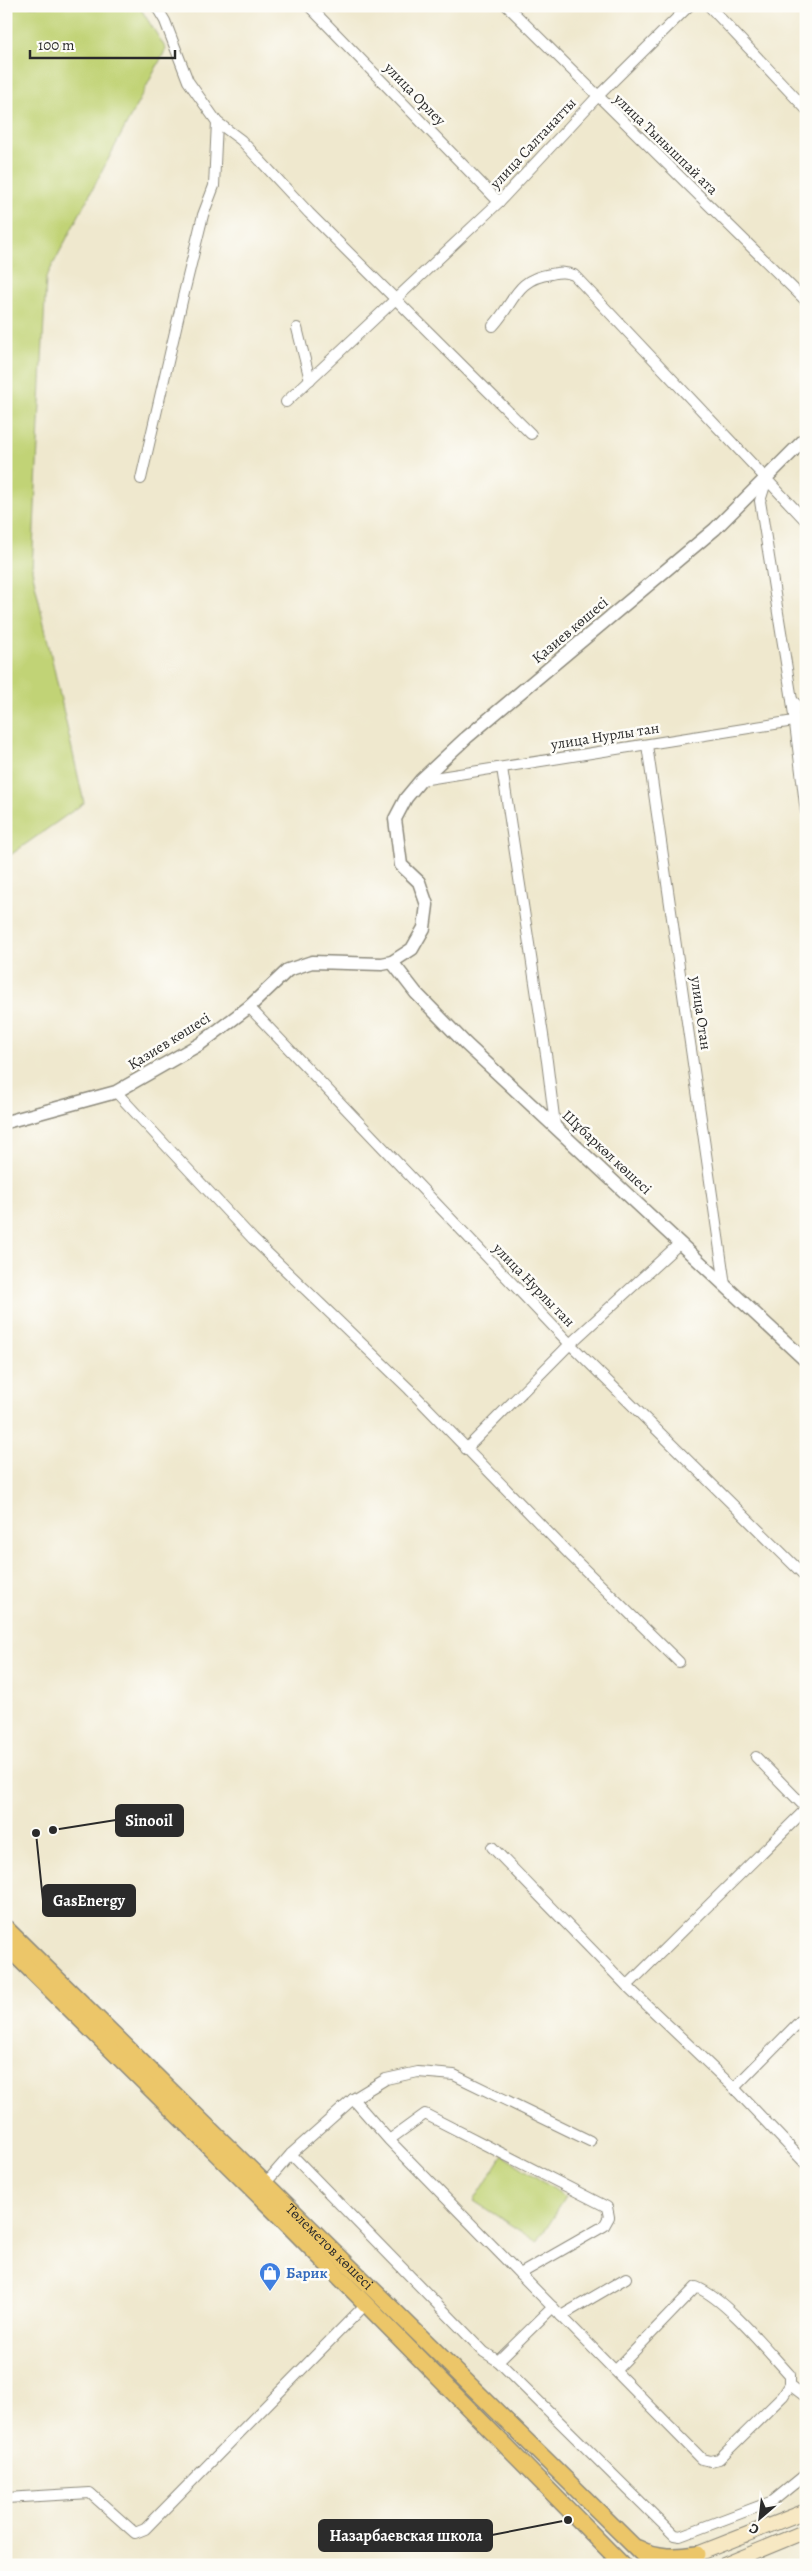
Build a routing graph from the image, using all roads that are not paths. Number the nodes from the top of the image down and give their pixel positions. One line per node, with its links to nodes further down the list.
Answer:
1 (156, 6): 8 (street)
2 (309, 6): 9 (street, улица Орлеу)
3 (507, 6): 6 (street, улица Тынышпай ата)
4 (689, 6): 6 (street, улица Салтанатты)
5 (709, 6): 7 (street)
6 (597, 97): 9 (street, улица Салтанатты); 11 (street, улица Тынышпай ата)
7 (806, 108)
8 (217, 122): 10 (street); 18 (street)
9 (499, 202): 10 (street, улица Салтанатты)
10 (397, 299): 14 (street, улица Салтанатты); 16 (street)
11 (806, 301)
12 (493, 326): 19 (street)
13 (297, 328): 14 (street)
14 (310, 380): 15 (street, улица Салтанатты)
15 (286, 402)
16 (531, 434)
17 (806, 438): 19 (street, Қазиев көшесі)
18 (141, 479)
19 (766, 479): 20 (street); 21 (street); 26 (street, Қазиев көшесі)
20 (806, 521)
21 (792, 700): 22 (street); 23 (street)
22 (806, 714)
23 (794, 720): 24 (street, улица Нурлы тан); 27 (street)
24 (647, 745): 25 (street, улица Нурлы тан); 34 (street, улица Отан)
25 (502, 768): 26 (street, улица Нурлы тан); 32 (street)
26 (421, 780): 28 (street, Қазиев көшесі)
27 (806, 812)
28 (392, 962): 29 (street, Қазиев көшесі); 32 (street, Шұбаркөл көшесі)
29 (248, 1007): 30 (street, Қазиев көшесі); 35 (street, улица Нурлы тан)
30 (116, 1092): 31 (street, Қазиев көшесі); 37 (street)
31 (6, 1122)
32 (554, 1125): 33 (street, Шұбаркөл көшесі)
33 (680, 1243): 34 (street, Шұбаркөл көшесі); 35 (street)
34 (725, 1286): 36 (street, Шұбаркөл көшесі)
35 (570, 1344): 37 (street); 38 (street, улица Нурлы тан)
36 (806, 1361)
37 (466, 1449): 39 (street)
38 (806, 1577)
39 (679, 1662)
40 (756, 1757): 41 (street)
41 (806, 1808): 45 (street)
42 (492, 1847): 45 (street)
43 (6, 1928): 53 (main road, Төлеметов көшесі)
44 (6, 1946): 54 (main road, Төлеметов көшесі)
45 (627, 1986): 47 (street)
46 (806, 2014): 47 (street)
47 (734, 2088): 52 (street)
48 (353, 2099): 49 (street); 50 (street); 51 (street)
49 (389, 2140): 55 (street); 55 (street)
50 (590, 2141)
51 (291, 2154): 53 (street); 60 (street)
52 (806, 2164)
53 (263, 2182): 54 (main road, Төлеметов көшесі)
54 (281, 2209): 57 (main road, Төлеметов көшесі); 68 (main road, Төлеметов көшесі)
55 (520, 2274): 58 (street)
56 (626, 2278): 59 (street)
57 (366, 2304): 65 (street); 70 (main road, Төлеметов көшесі)
58 (553, 2307): 59 (street); 60 (street)
59 (561, 2316): 61 (street)
60 (498, 2361): 64 (street)
61 (615, 2371): 62 (street); 62 (street)
62 (790, 2385): 63 (street)
63 (806, 2397)
64 (806, 2474)
65 (6, 2498)
66 (806, 2511): 69 (main road)
67 (806, 2531): 73 (main road)
68 (630, 2543): 69 (main road); 71 (main road, Төлеметов көшесі)
69 (697, 2554): 72 (main road)
70 (619, 2562)
71 (653, 2565)
72 (681, 2565)
73 (724, 2565)

